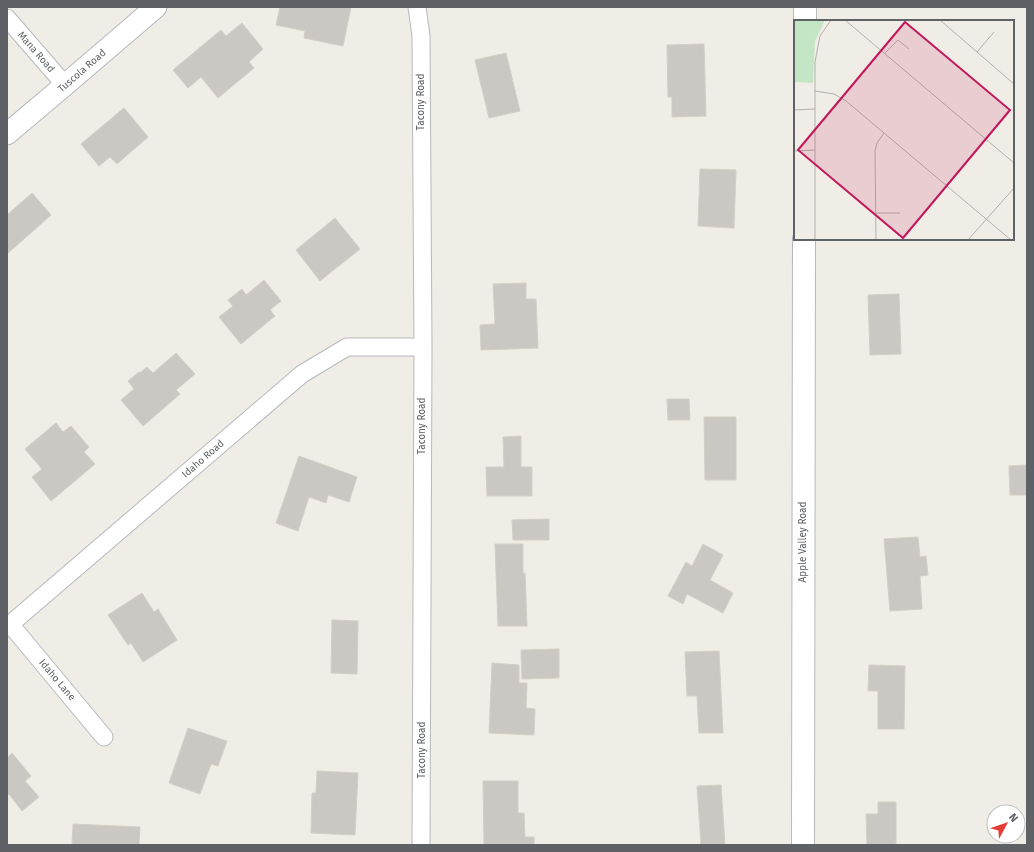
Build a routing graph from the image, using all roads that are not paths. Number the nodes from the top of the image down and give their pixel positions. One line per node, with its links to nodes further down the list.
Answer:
1 (156, 7): 6 (street, Tuscola Road)
2 (417, 7): 9 (street, Tacony Road)
3 (805, 7): 5 (main road)
4 (7, 18): 6 (street, Mana Road)
5 (805, 20)
6 (65, 85): 7 (street, Tuscola Road)
7 (7, 134)
8 (804, 240): 13 (main road, Apple Valley Road)
9 (422, 347): 10 (street, Idaho Road); 12 (street, Tacony Road)
10 (9, 626): 11 (street, Idaho Lane)
11 (104, 736)
12 (421, 845)
13 (803, 845)

